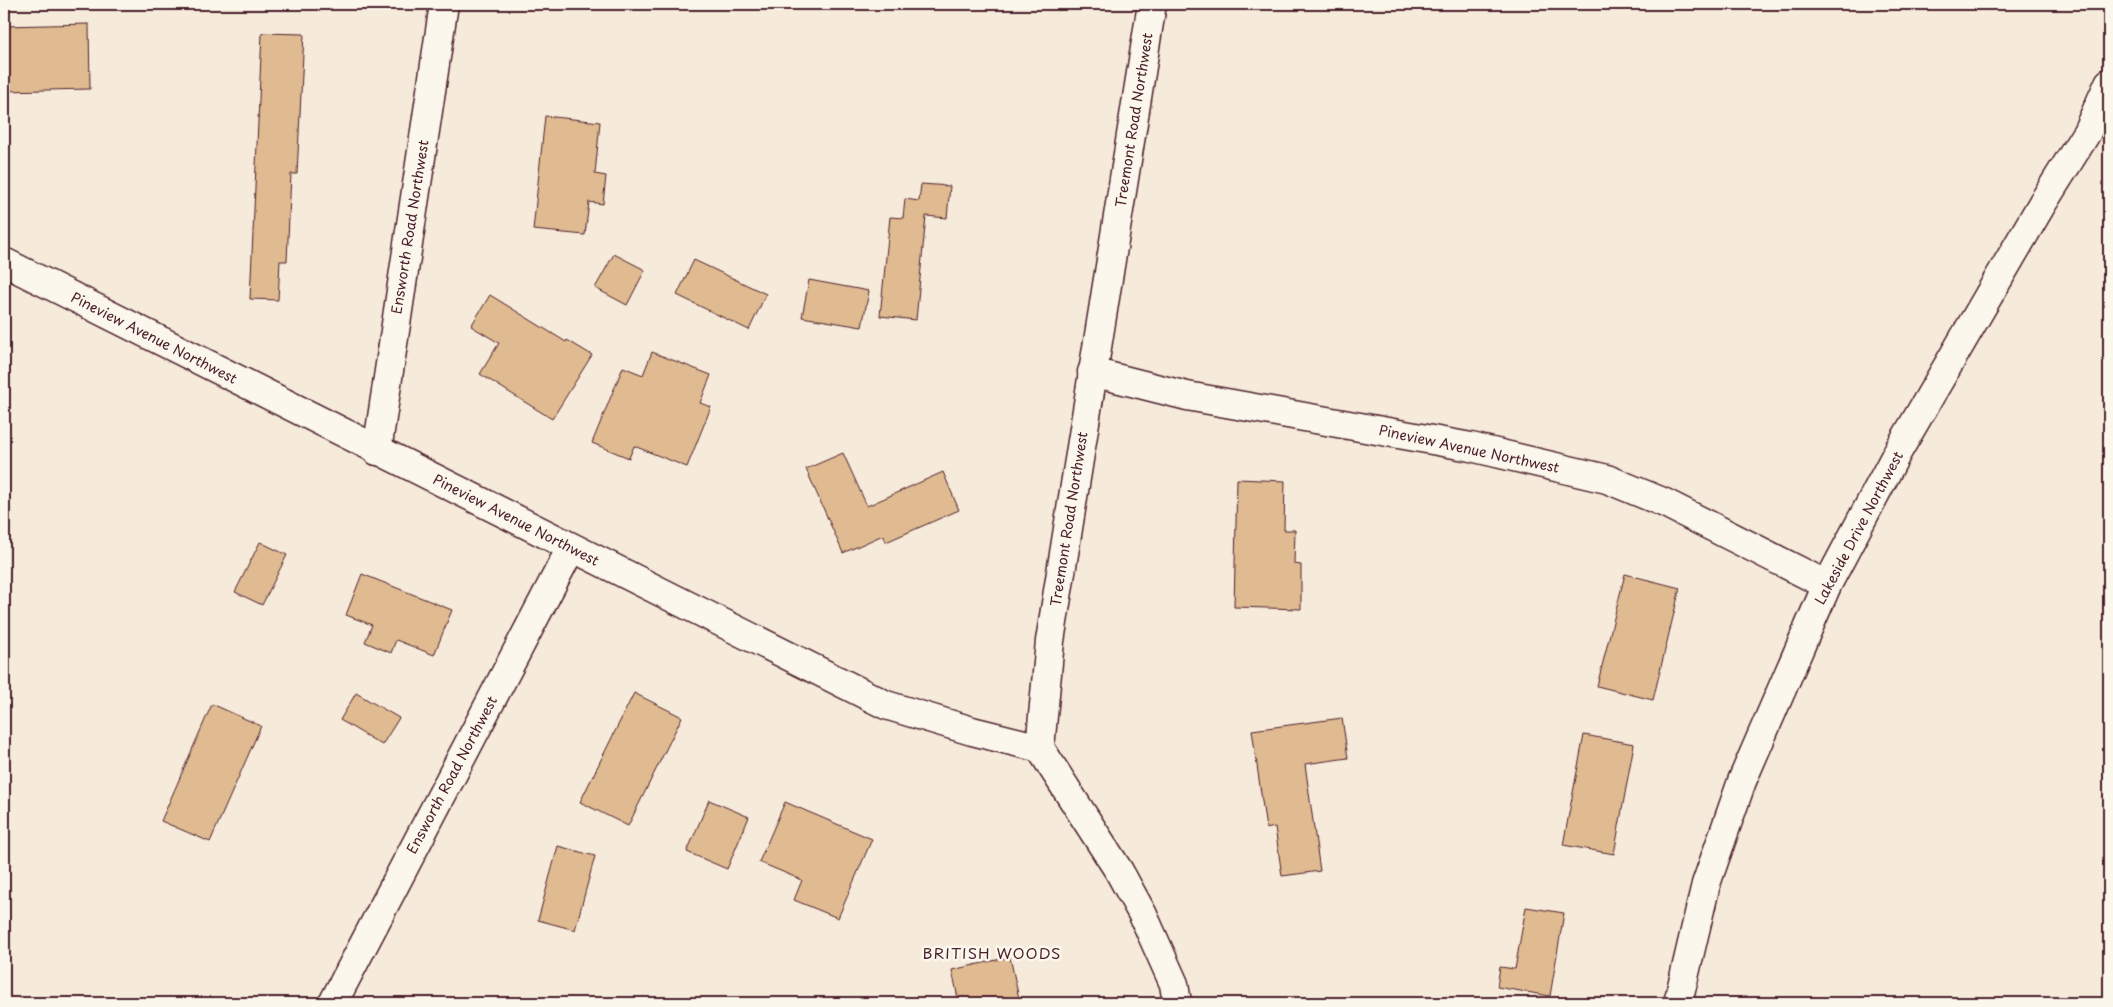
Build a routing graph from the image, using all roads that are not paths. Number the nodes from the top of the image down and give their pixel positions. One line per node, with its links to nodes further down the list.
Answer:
1 (444, 4): 6 (street, Ensworth Road Northwest)
2 (1152, 4): 5 (street, Treemont Road Northwest)
3 (2109, 82): 8 (street, Lakeside Drive Northwest)
4 (4, 262): 6 (street, Pineview Avenue Northwest)
5 (1092, 372): 8 (street, Pineview Avenue Northwest); 9 (street, Treemont Road Northwest)
6 (377, 450): 7 (street, Pineview Avenue Northwest)
7 (572, 548): 9 (street, Pineview Avenue Northwest); 10 (street, Ensworth Road Northwest)
8 (1827, 585): 12 (street, Lakeside Drive Northwest)
9 (1040, 748): 11 (street)
10 (333, 1003)
11 (1178, 1003)
12 (1678, 1003)

